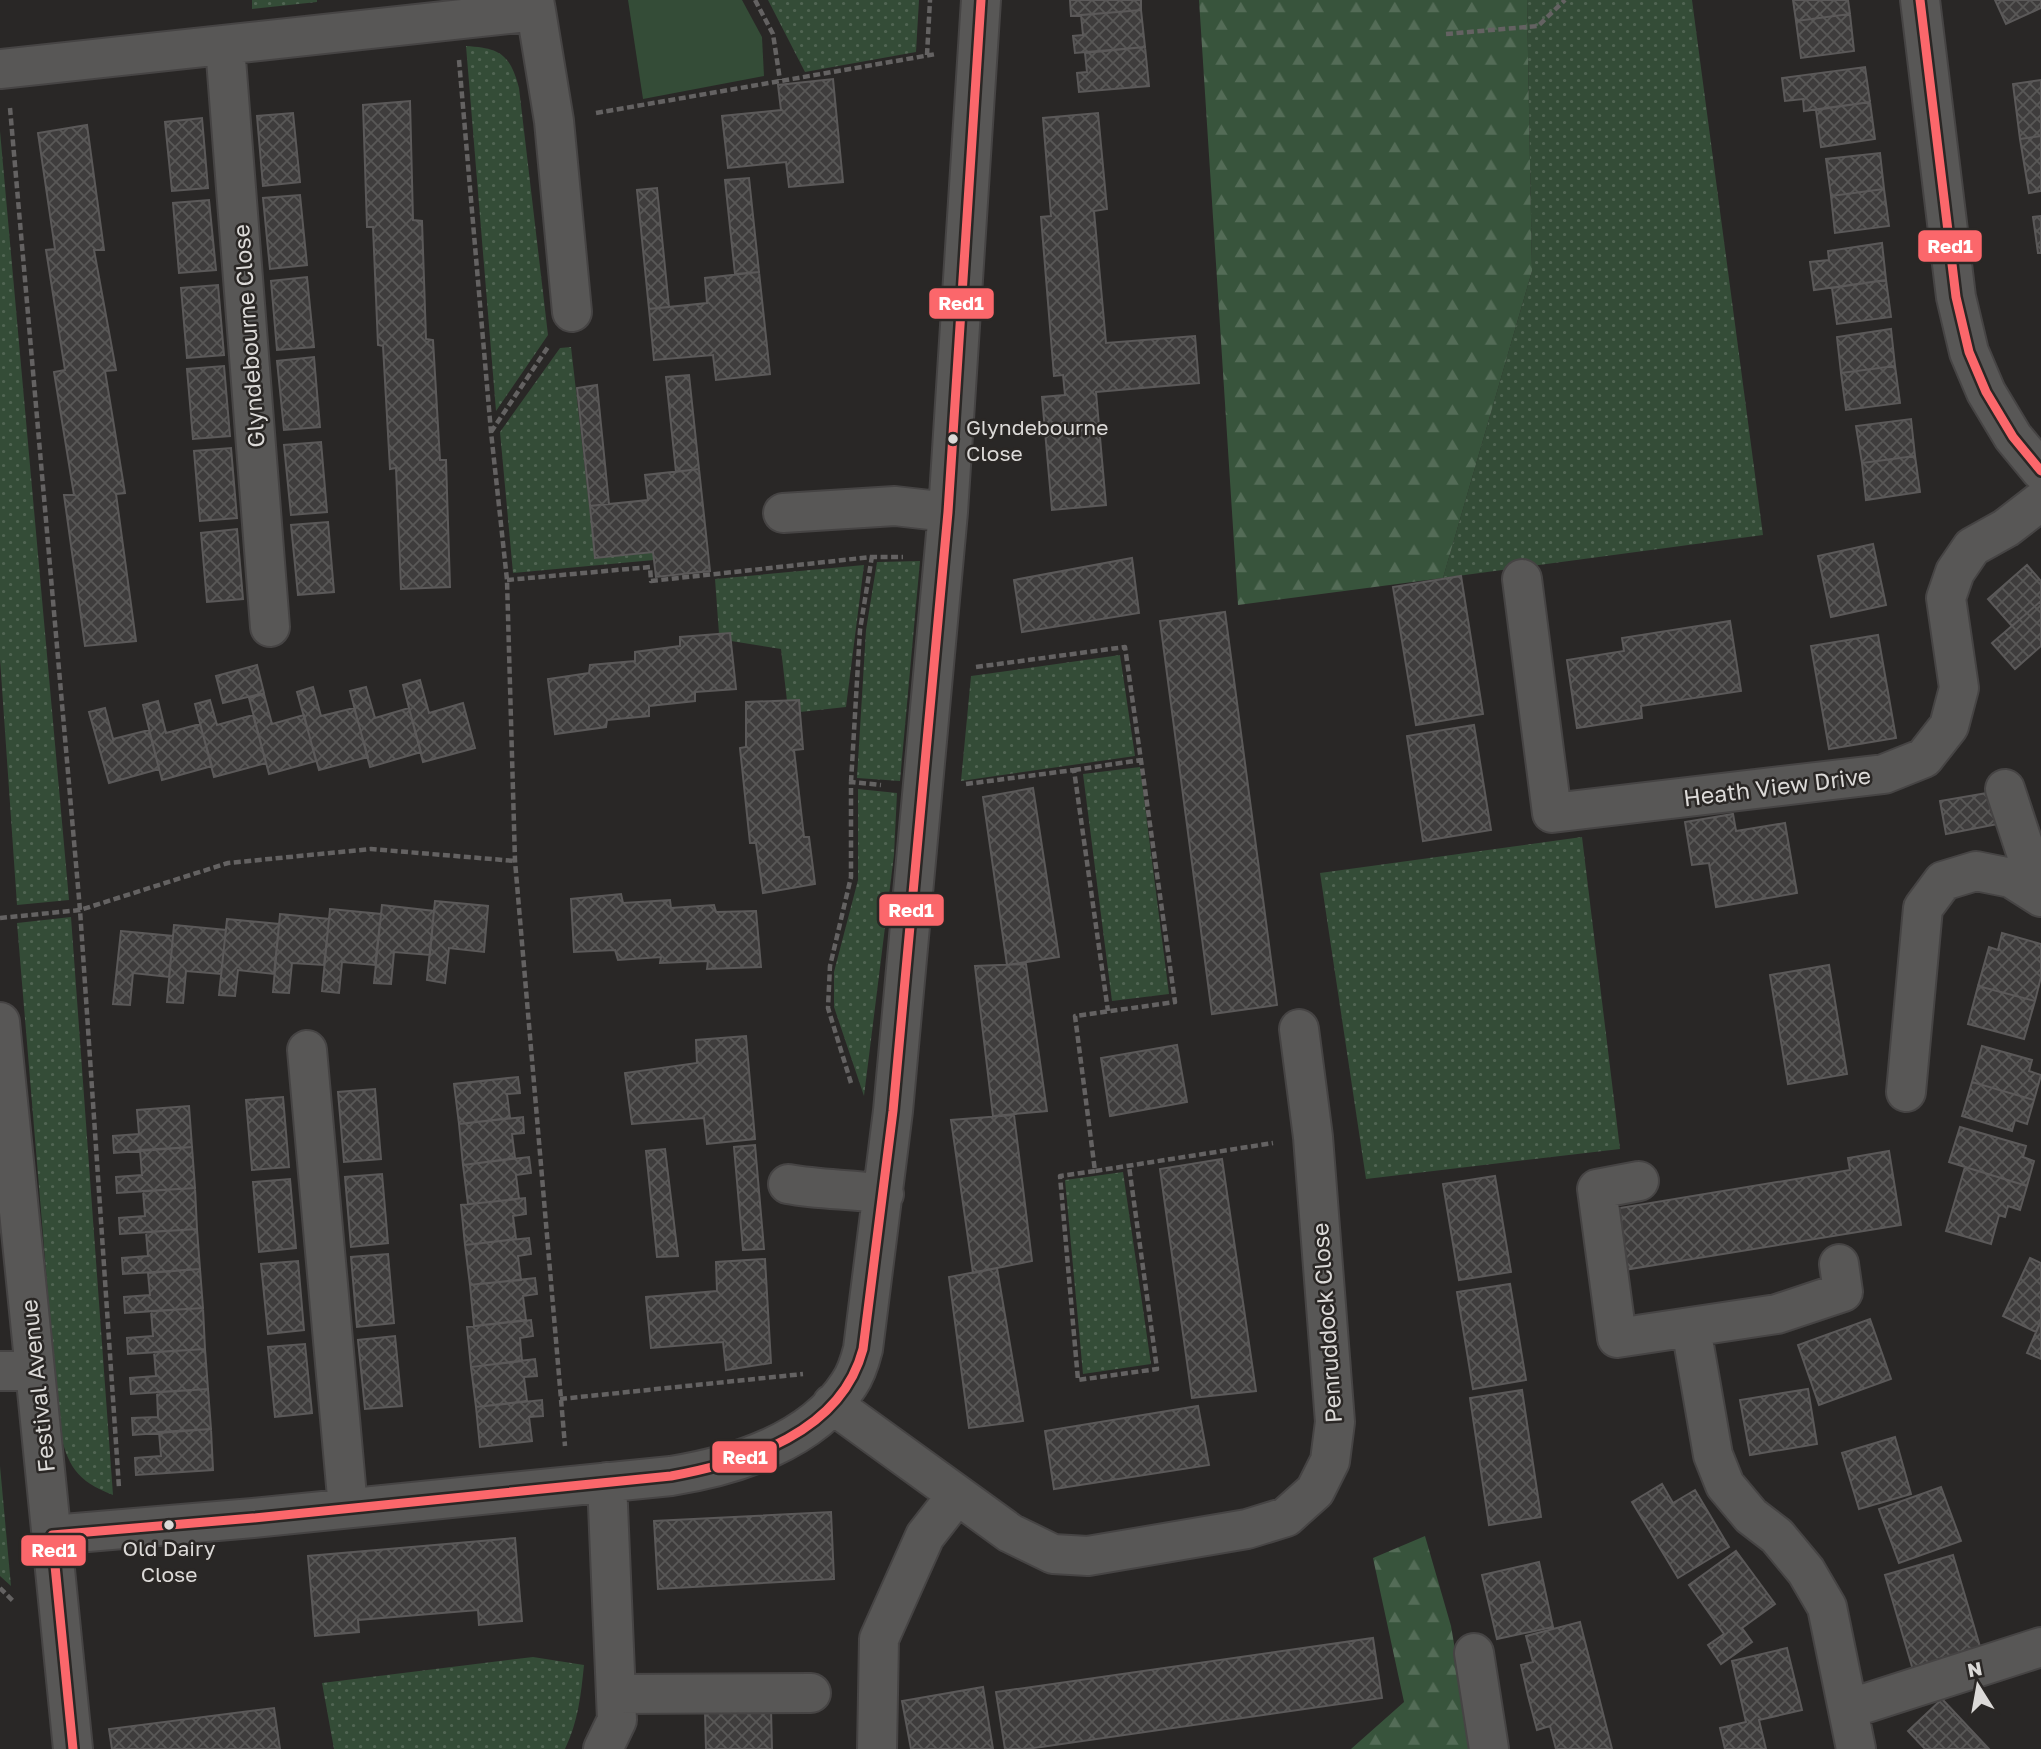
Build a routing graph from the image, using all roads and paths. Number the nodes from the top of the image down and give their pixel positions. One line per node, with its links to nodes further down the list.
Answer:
1 (755, 0): 13 (path)
2 (930, 0): 11 (path)
3 (981, 0): 10 (street)
4 (1565, 0): 8 (path)
5 (1920, 0): 17 (street)
6 (535, 5): 7 (street); 14 (street)
7 (455, 20): 9 (street); 16 (path)
8 (1446, 34)
9 (225, 46): 12 (street); 26 (street, Glyndebourne Close)
10 (978, 50): 11 (path); 20 (street)
11 (927, 55): 13 (path)
12 (3, 69): 34 (path)
13 (780, 80): 14 (path)
14 (554, 121): 15 (street)
15 (572, 312): 16 (path)
16 (491, 432): 25 (path)
17 (2041, 471)
18 (2041, 502): 24 (street, Heath View Drive)
19 (879, 507): 20 (street); 21 (street); 23 (path)
20 (948, 512): 22 (street)
21 (783, 513)
22 (944, 556): 23 (path); 27 (street)
23 (871, 558): 25 (path); 30 (path)
24 (1522, 579)
25 (507, 580): 32 (path)
26 (270, 627)
27 (933, 672): 28 (path); 45 (street)
28 (1141, 760): 29 (path); 42 (path)
29 (1074, 770)
30 (851, 782)
31 (2005, 789): 33 (street)
32 (515, 860): 34 (path); 50 (path)
33 (2041, 896): 39 (street)
34 (80, 909): 35 (path); 56 (path)
35 (0, 918)
36 (0, 1023): 49 (street, Festival Avenue)
37 (1299, 1029): 40 (street, Penruddock Close)
38 (307, 1050): 55 (street)
39 (1906, 1092)
40 (1312, 1137): 41 (path); 54 (street, Penruddock Close)
41 (1129, 1166): 42 (path); 42 (path)
42 (1096, 1171)
43 (1639, 1181): 47 (street)
44 (789, 1184): 45 (street)
45 (884, 1194): 48 (street)
46 (1839, 1264): 47 (street)
47 (1691, 1328): 62 (street)
48 (858, 1368): 50 (path); 51 (street)
49 (18, 1370): 57 (street, Festival Avenue)
50 (561, 1399): 53 (path)
51 (832, 1404): 52 (street); 54 (street, Penruddock Close)
52 (607, 1482): 53 (street); 61 (street)
53 (568, 1486): 55 (street)
54 (957, 1495): 65 (street)
55 (348, 1508): 56 (street)
56 (121, 1529): 57 (street)
57 (52, 1535): 63 (street, Festival Avenue)
58 (2041, 1647): 62 (street)
59 (1474, 1653): 66 (street)
60 (811, 1693): 61 (street)
61 (616, 1694): 64 (street)
62 (1848, 1709): 67 (street)
63 (74, 1749)
64 (603, 1749)
65 (877, 1749)
66 (1489, 1749)
67 (1856, 1749)

